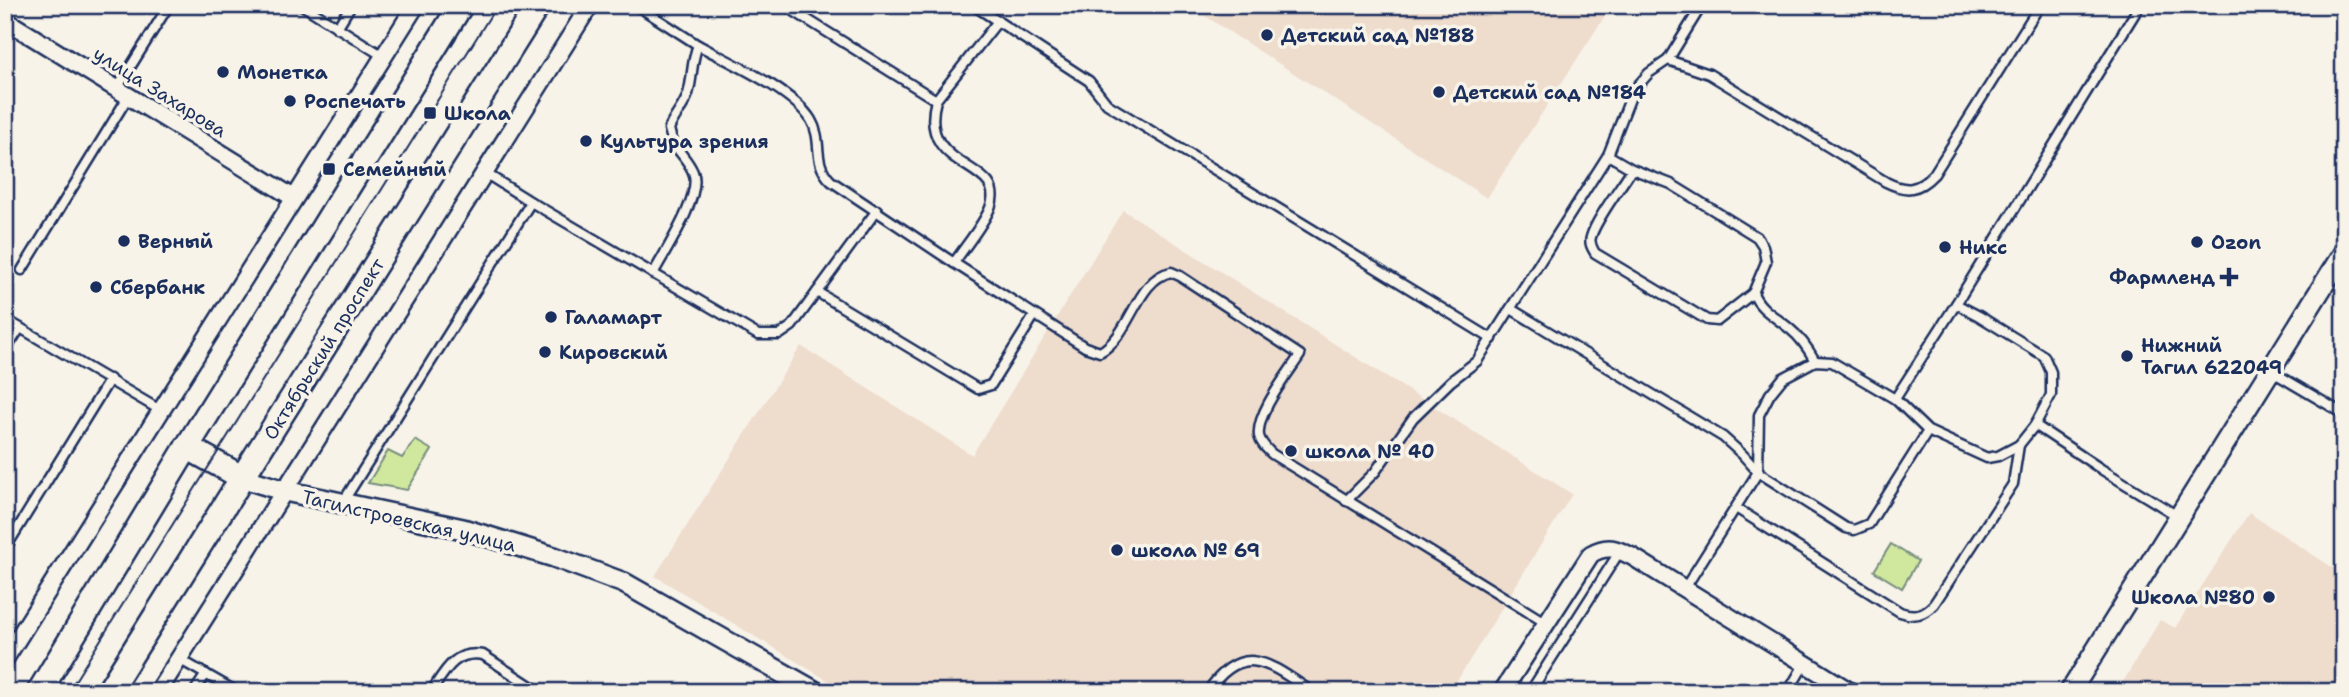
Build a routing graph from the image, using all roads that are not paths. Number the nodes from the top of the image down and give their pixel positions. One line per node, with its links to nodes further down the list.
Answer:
1 (169, 5): 20 (lane)
2 (302, 5): 16 (lane)
3 (351, 5): 16 (lane)
4 (416, 5): 18 (street)
5 (461, 5): 50 (main road)
6 (538, 5): 52 (main road, Октябрьский проспект)
7 (590, 5): 24 (street)
8 (636, 5): 17 (lane)
9 (784, 5): 21 (lane)
10 (973, 5): 15 (lane)
11 (1702, 5): 19 (lane)
12 (2040, 5): 19 (lane)
13 (2140, 5): 34 (lane)
14 (5, 20): 20 (street, улица Захарова)
15 (998, 21): 21 (lane); 39 (lane)
16 (337, 28): 18 (lane)
17 (698, 45): 27 (lane); 31 (lane)
18 (383, 56): 25 (street)
19 (1668, 60): 22 (lane)
20 (122, 93): 25 (street, улица Захарова); 30 (lane)
21 (936, 100): 29 (lane)
22 (1608, 155): 23 (lane); 35 (lane)
23 (1632, 169): 33 (lane); 33 (lane)
24 (485, 173): 26 (lane); 53 (street)
25 (294, 198): 45 (street)
26 (531, 202): 31 (lane); 55 (lane)
27 (877, 210): 29 (lane); 32 (lane)
28 (2344, 252): 42 (street)
29 (954, 262): 36 (lane)
30 (22, 270)
31 (653, 274): 32 (lane)
32 (817, 292): 36 (lane)
33 (1753, 293): 41 (lane)
34 (1956, 304): 44 (lane); 47 (lane)
35 (1511, 309): 39 (lane); 51 (lane)
36 (1034, 316): 54 (lane)
37 (5, 319): 38 (lane)
38 (20, 328): 40 (lane); 43 (lane)
39 (1492, 339): 54 (lane)
40 (5, 351)
41 (1815, 361): 44 (lane); 51 (lane)
42 (2270, 370): 46 (lane); 57 (street)
43 (110, 379): 45 (lane); 58 (lane)
44 (1895, 399): 48 (lane)
45 (160, 410): 62 (street)
46 (2344, 414)
47 (2035, 425): 49 (lane); 57 (lane)
48 (1928, 431): 49 (lane); 51 (lane)
49 (2019, 445): 56 (lane)
50 (187, 447): 52 (main road, Тагилстроевская улица); 68 (main road)
51 (1758, 472): 56 (lane)
52 (243, 478): 53 (street, Тагилстроевская улица); 69 (main road, Октябрьский проспект)
53 (285, 491): 55 (street, Тагилстроевская улица); 64 (street)
54 (1346, 501): 61 (lane)
55 (343, 503): 75 (street, Тагилстроевская улица)
56 (1736, 508): 60 (lane)
57 (2179, 517): 81 (street)
58 (5, 549)
59 (1620, 551): 60 (street); 61 (street); 78 (lane)
60 (1685, 588): 65 (street)
61 (1546, 623): 77 (street)
62 (10, 641): 63 (street)
63 (5, 659)
64 (179, 659): 66 (lane); 70 (street)
65 (1805, 663): 79 (lane); 80 (street)
66 (206, 674): 71 (lane); 72 (lane)
67 (1208, 691): 76 (lane)
68 (39, 692)
69 (108, 692)
70 (158, 692)
71 (194, 692)
72 (237, 692)
73 (431, 692): 74 (lane)
74 (540, 692)
75 (816, 692)
76 (1312, 692)
77 (1502, 692)
78 (1530, 692)
79 (1788, 692)
80 (1851, 692)
81 (2070, 692)

